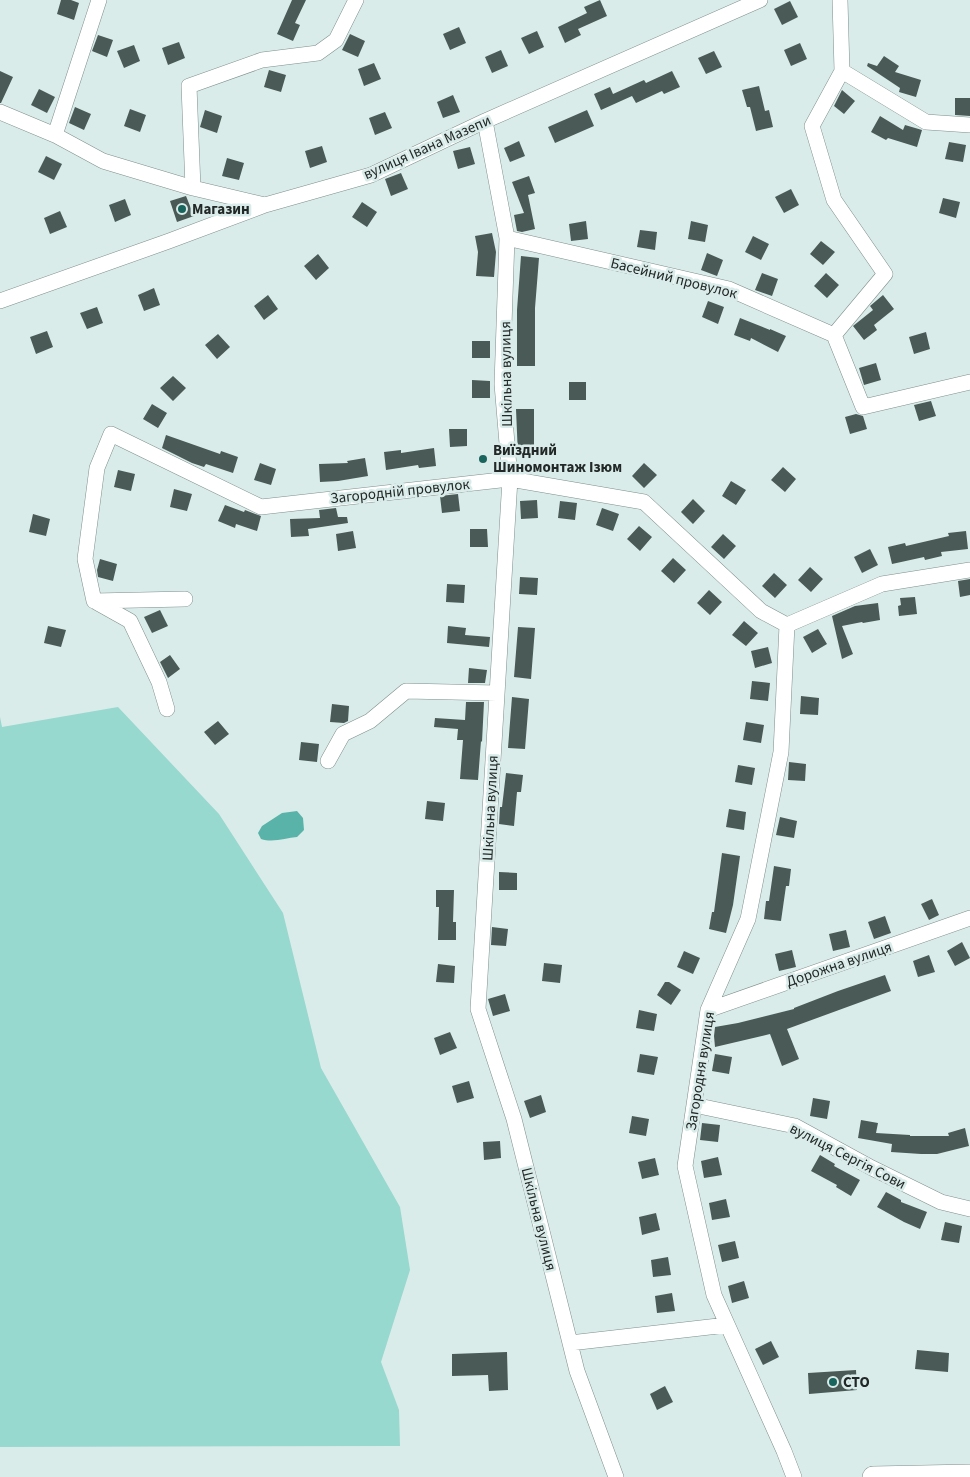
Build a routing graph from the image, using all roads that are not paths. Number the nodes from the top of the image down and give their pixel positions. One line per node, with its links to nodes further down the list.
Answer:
1 (99, 0): 9 (street)
2 (356, 0): 10 (street)
3 (760, 0): 7 (street, вулиця Івана Мазепи)
4 (840, 0): 5 (street)
5 (842, 70): 8 (street); 14 (street)
6 (0, 112): 9 (street)
7 (485, 121): 11 (street, вулиця Івана Мазепи); 12 (street, Шкільна вулиця)
8 (970, 126)
9 (55, 135): 10 (street)
10 (193, 188): 11 (street)
11 (265, 205): 13 (street, вулиця Івана Мазепи)
12 (508, 238): 14 (street, Басейний провулок); 16 (street, Шкільна вулиця)
13 (0, 301)
14 (834, 335): 15 (street)
15 (970, 382)
16 (510, 479): 19 (street, Загородній провулок); 20 (street, Загородній провулок); 21 (street, Шкільна вулиця)
17 (970, 570): 20 (street)
18 (185, 599): 19 (street)
19 (94, 601): 22 (street)
20 (786, 625): 25 (street, Загородня вулиця)
21 (497, 693): 23 (street); 29 (street, Шкільна вулиця)
22 (167, 709)
23 (328, 760)
24 (970, 918): 25 (street, Дорожна вулиця)
25 (708, 1010): 26 (street, Загородня вулиця)
26 (694, 1105): 27 (street, вулиця Сергія Сови); 28 (street, Загородня вулиця)
27 (970, 1209)
28 (728, 1325): 29 (street); 32 (street, Загородня вулиця)
29 (570, 1343): 31 (street, Шкільна вулиця)
30 (970, 1475): 33 (highway)
31 (616, 1477)
32 (794, 1477)
33 (873, 1477)

